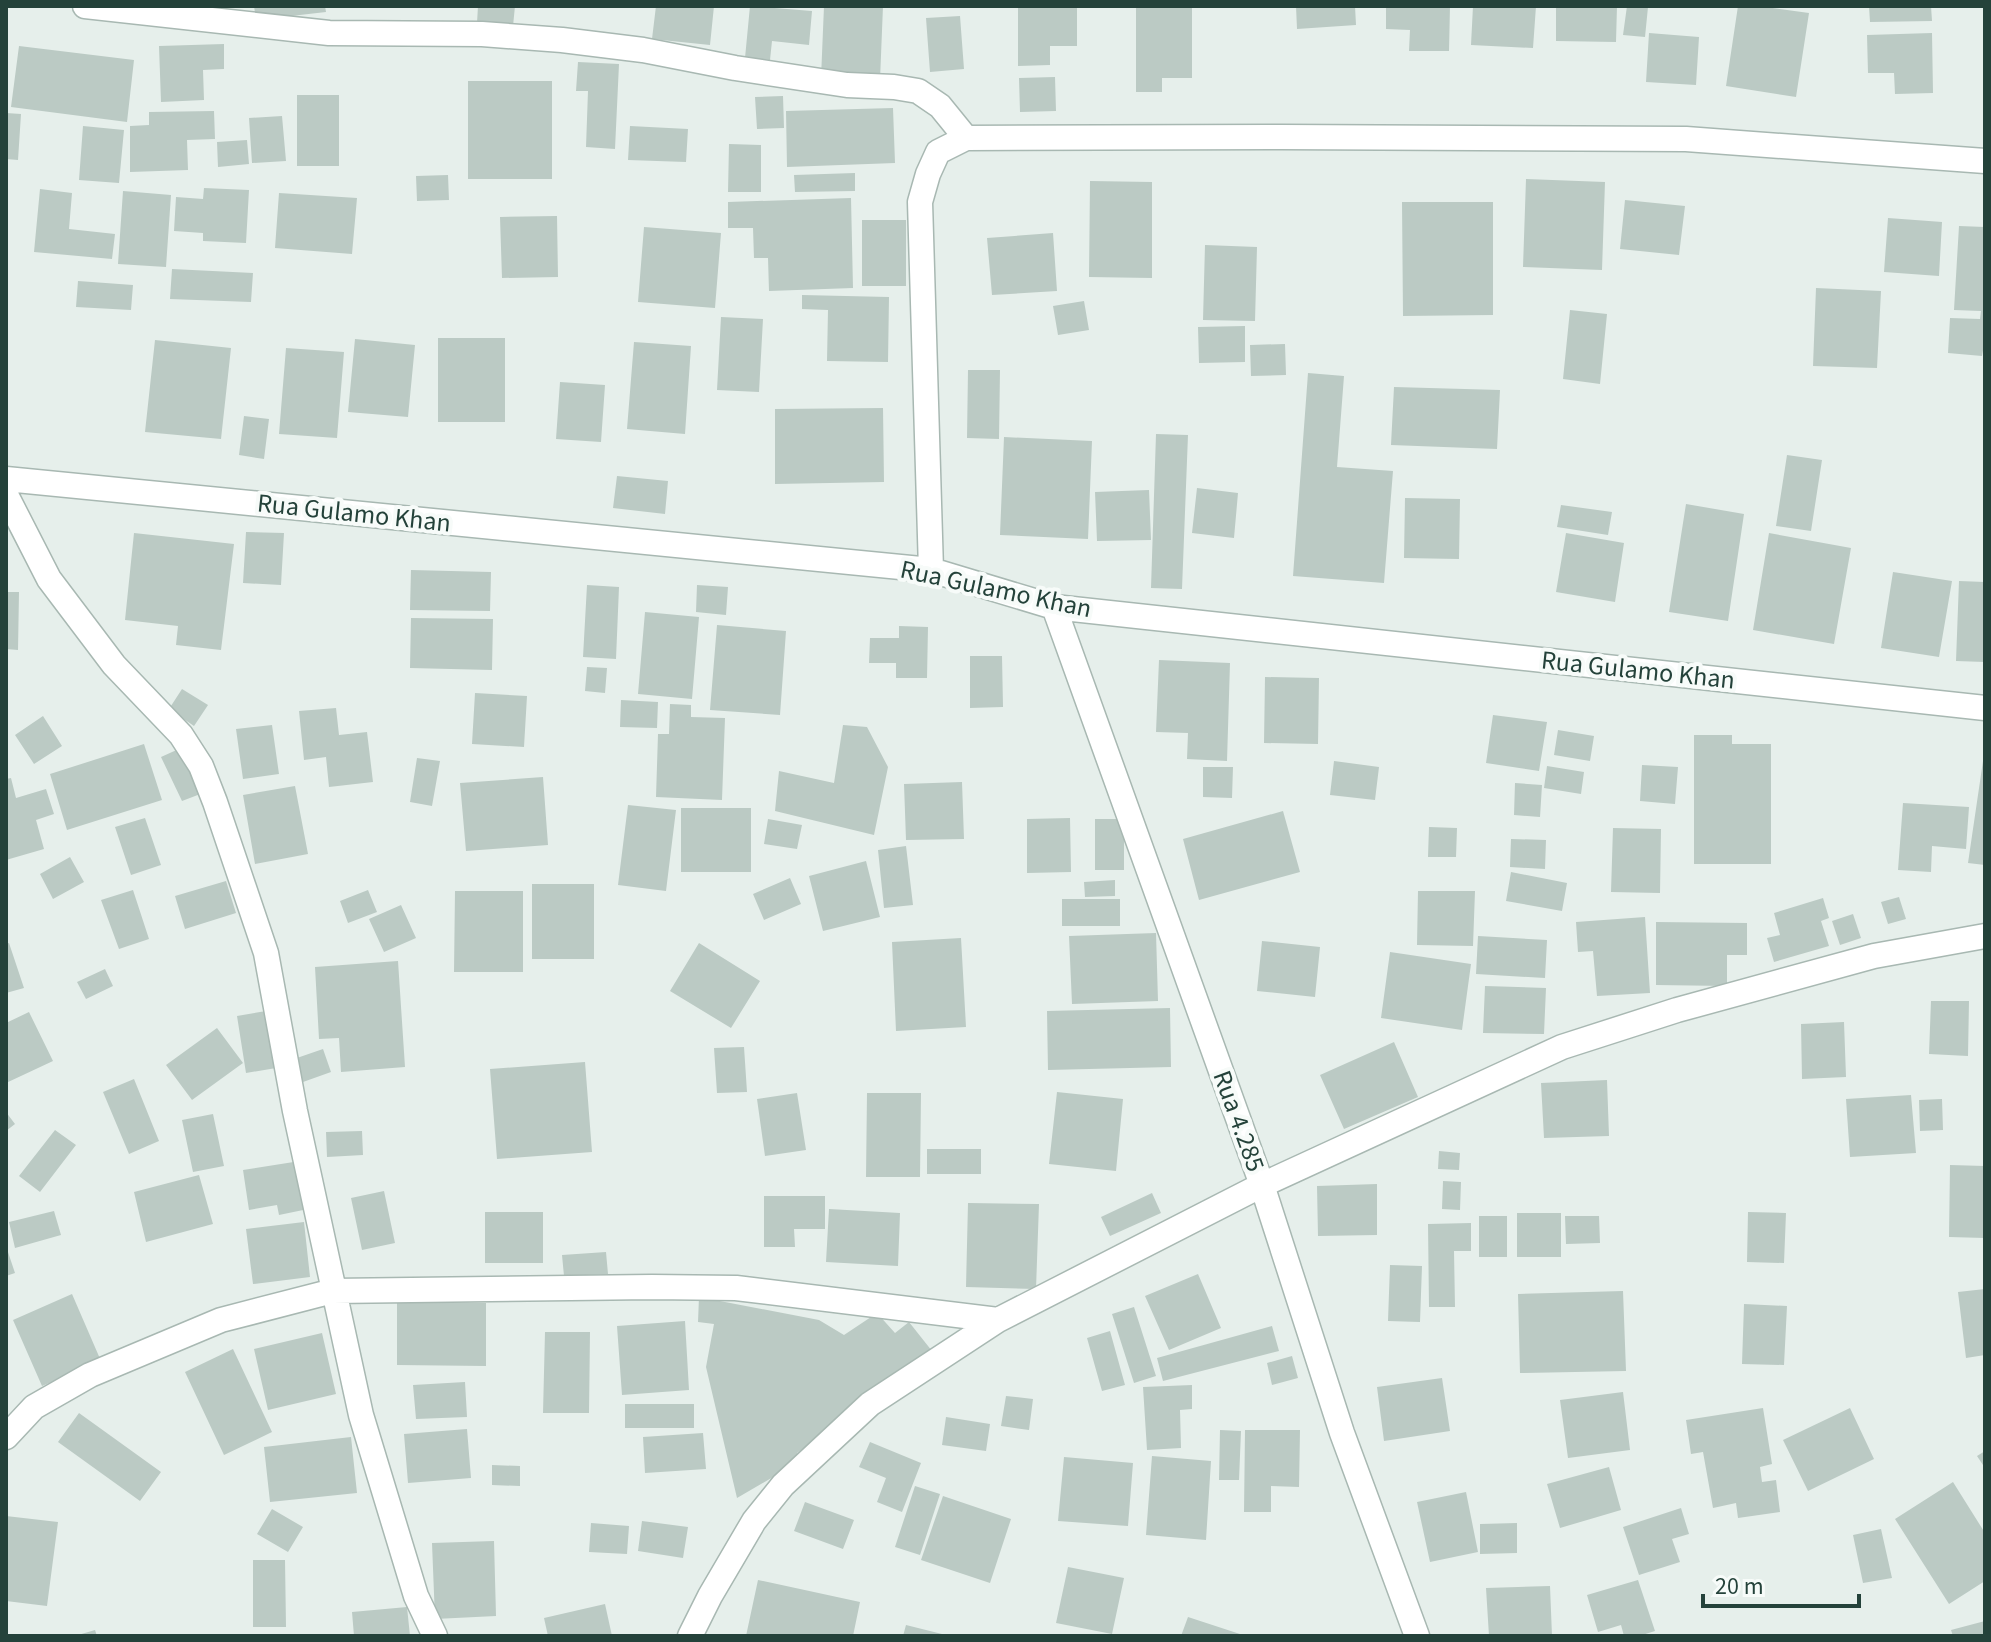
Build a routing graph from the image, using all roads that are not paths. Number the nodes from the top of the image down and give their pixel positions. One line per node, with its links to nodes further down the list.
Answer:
1 (85, 6): 2 (street)
2 (966, 138): 3 (street); 6 (street)
3 (1985, 161)
4 (6, 479): 6 (street, Rua Gulamo Khan)
5 (6, 495): 11 (street)
6 (931, 570): 7 (street, Rua Gulamo Khan)
7 (1054, 607): 8 (street, Rua Gulamo Khan); 10 (street, Rua 4.285)
8 (1985, 708)
9 (1985, 936): 10 (street)
10 (1262, 1185): 12 (street); 16 (street, Rua 4.285)
11 (333, 1291): 12 (street); 13 (street); 14 (street)
12 (998, 1320): 15 (street)
13 (6, 1437)
14 (435, 1636)
15 (690, 1636)
16 (1417, 1636)

